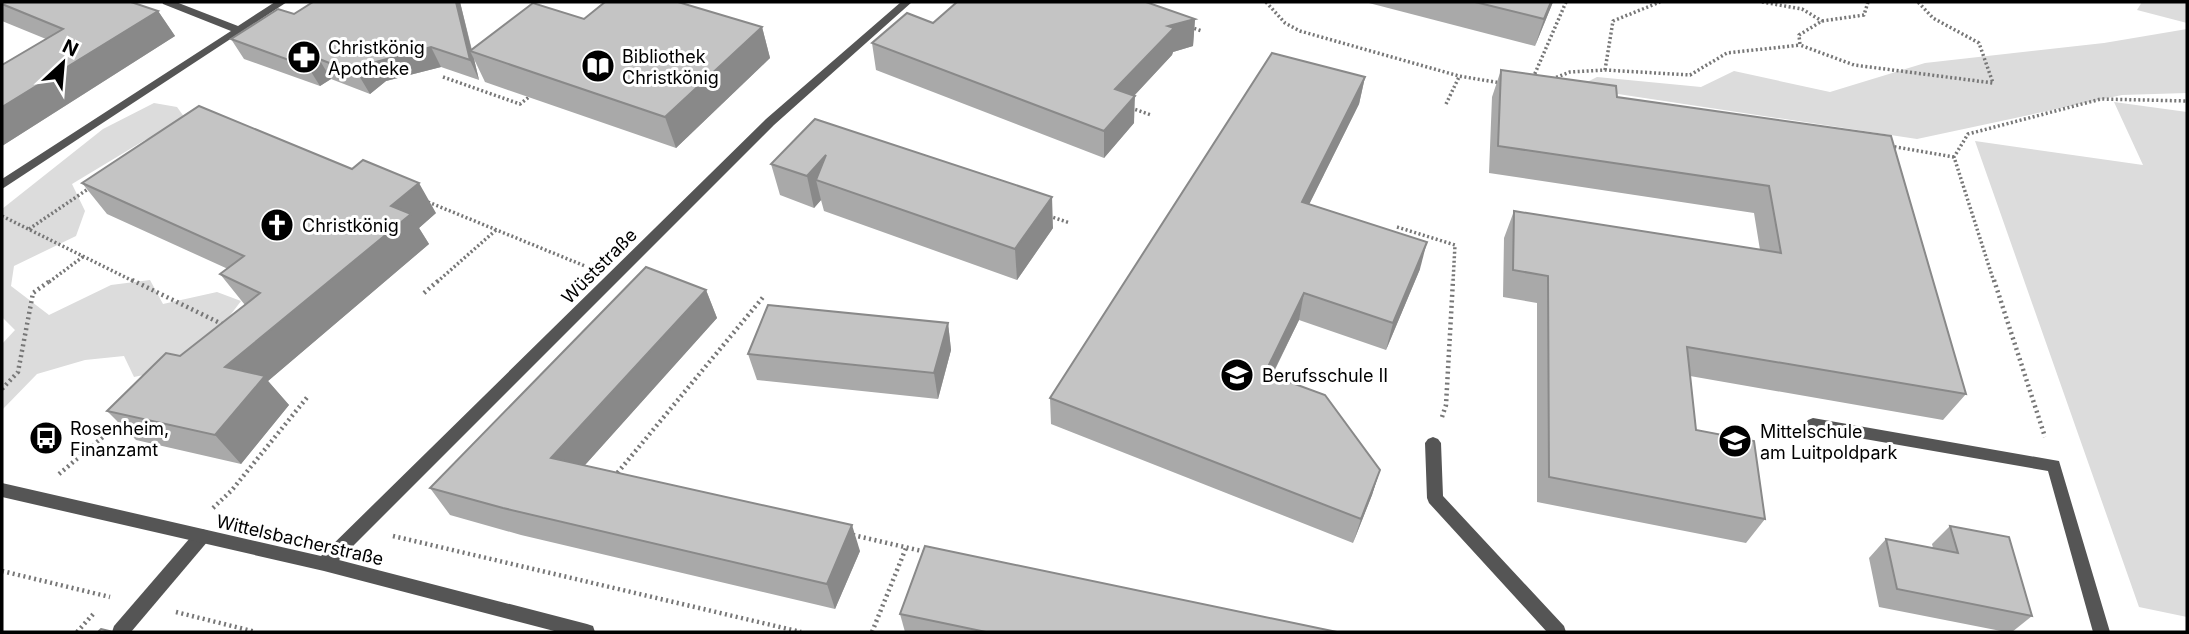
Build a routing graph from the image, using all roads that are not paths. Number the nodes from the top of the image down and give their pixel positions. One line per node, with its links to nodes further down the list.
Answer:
1 (167, 2): 4 (street)
2 (282, 2): 4 (street)
3 (907, 2): 10 (street, Wüststraße)
4 (239, 30): 5 (street)
5 (2, 185)
6 (1813, 424): 14 (street)
7 (1433, 443): 13 (street)
8 (2, 490): 9 (street, Wittelsbacherstraße)
9 (194, 535): 10 (street, Wittelsbacherstraße); 11 (street)
10 (324, 564): 12 (street, Wittelsbacherstraße)
11 (120, 632)
12 (587, 632)
13 (1558, 632)
14 (2102, 632)

